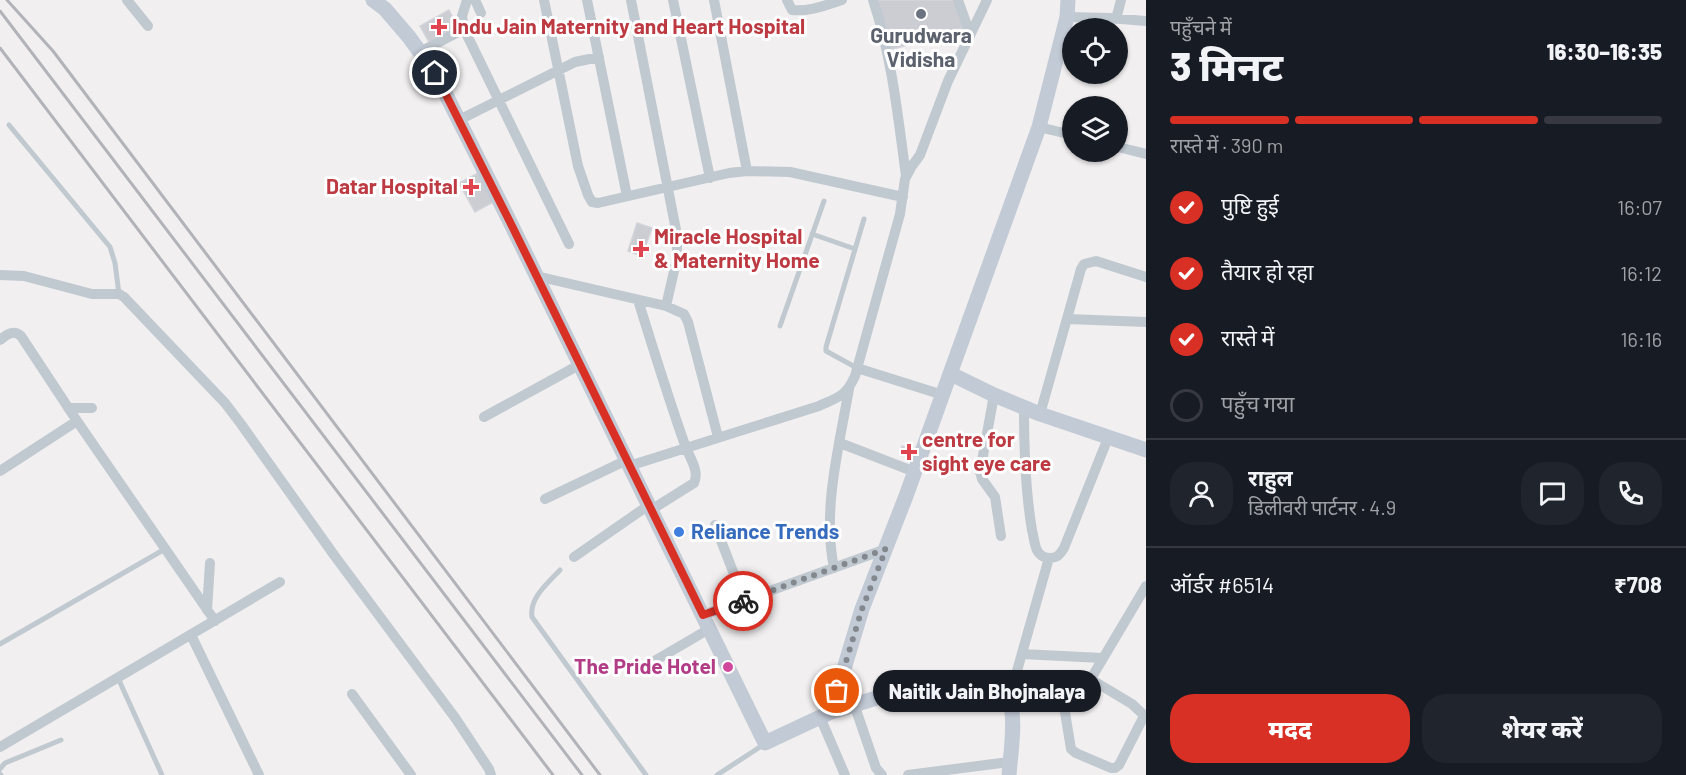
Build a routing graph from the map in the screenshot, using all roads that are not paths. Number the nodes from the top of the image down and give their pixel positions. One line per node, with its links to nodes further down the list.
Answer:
1 (127, 0): 23 (street)
2 (373, 0): 26 (street)
3 (467, 0): 24 (street)
4 (475, 0): 17 (street)
5 (544, 0): 28 (street)
6 (587, 0): 27 (street)
7 (631, 0): 39 (street)
8 (673, 0): 38 (street)
9 (714, 0): 36 (street)
10 (786, 0): 16 (street)
11 (873, 0): 37 (street)
12 (958, 0): 25 (street)
13 (987, 0): 25 (street)
14 (1068, 0): 18 (street)
15 (1121, 0): 20 (street)
16 (834, 1)
17 (481, 12)
18 (1067, 17): 19 (street); 32 (street)
19 (1092, 18)
20 (1116, 18)
21 (1128, 20): 22 (street)
22 (1146, 21)
23 (148, 26)
24 (464, 29): 26 (street); 29 (street)
25 (970, 34): 37 (street)
26 (420, 52): 30 (street)
27 (599, 57): 28 (street); 40 (street)
28 (558, 70): 29 (street); 40 (street)
29 (498, 100): 30 (street); 45 (street)
30 (459, 120): 49 (street)
31 (9, 125): 50 (lane)
32 (1039, 127): 33 (street); 59 (street)
33 (1062, 133)
34 (1128, 150): 35 (street)
35 (1146, 154)
36 (747, 171): 38 (street); 41 (street)
37 (907, 177): 41 (street)
38 (710, 178): 39 (street)
39 (667, 188): 40 (street); 52 (street)
40 (627, 196)
41 (903, 197): 58 (street)
42 (824, 201): 44 (lane)
43 (864, 219): 46 (lane)
44 (812, 234): 46 (lane); 55 (lane)
45 (569, 244)
46 (855, 249): 58 (lane)
47 (1146, 274): 53 (street)
48 (0, 275): 50 (street)
49 (536, 276): 51 (street); 57 (street)
50 (119, 294): 115 (street)
51 (638, 300): 52 (street); 72 (street)
52 (666, 306): 69 (street)
53 (1068, 319): 54 (street); 66 (street)
54 (1146, 322)
55 (780, 326)
56 (0, 340): 63 (street)
57 (579, 365): 67 (street); 74 (street)
58 (857, 368): 60 (street); 61 (street)
59 (951, 374): 61 (street); 62 (street)
60 (849, 389): 69 (street); 71 (street)
61 (943, 395): 76 (street)
62 (994, 395): 65 (street); 80 (street)
63 (68, 408): 64 (street); 68 (street)
64 (92, 408)
65 (1024, 408): 66 (street); 84 (street)
66 (1040, 414): 70 (street)
67 (484, 417)
68 (77, 421): 75 (street); 81 (street)
69 (718, 437): 72 (street)
70 (1108, 438): 73 (street); 84 (street)
71 (840, 443): 76 (street); 86 (street)
72 (686, 447): 74 (street); 78 (street)
73 (1146, 450)
74 (628, 463): 77 (street); 78 (street)
75 (0, 471)
76 (915, 472): 82 (street)
77 (545, 499)
78 (650, 507): 83 (street); 93 (street)
79 (715, 525): 90 (street)
80 (1002, 536)
81 (165, 549): 91 (street); 95 (lane)
82 (886, 549): 86 (street); 105 (street)
83 (574, 557)
84 (1049, 558): 96 (street)
85 (210, 562): 91 (street)
86 (834, 568): 90 (street)
87 (560, 570): 116 (lane)
88 (280, 582): 92 (street)
89 (1146, 586): 97 (street)
90 (744, 600): 93 (street)
91 (207, 610): 92 (street)
92 (215, 621): 94 (street)
93 (706, 622): 98 (street); 108 (street)
94 (191, 635): 99 (street); 113 (street)
95 (0, 644)
96 (1022, 654): 97 (street); 102 (street)
97 (1102, 658): 100 (street)
98 (639, 670)
99 (118, 678): 109 (street); 112 (lane)
100 (1092, 680): 103 (street); 106 (street)
101 (352, 694): 114 (street)
102 (1010, 696): 103 (street); 104 (street); 111 (street)
103 (1063, 700): 106 (street)
104 (854, 704): 105 (street); 119 (street)
105 (825, 714): 108 (street); 118 (street)
106 (1145, 716)
107 (61, 740): 110 (lane)
108 (765, 743): 117 (lane)
109 (0, 747)
110 (0, 769)
111 (1009, 769): 120 (street)
112 (162, 775)
113 (259, 775)
114 (411, 775)
115 (491, 775)
116 (646, 775)
117 (717, 775)
118 (845, 775)
119 (882, 775)
120 (908, 775)

